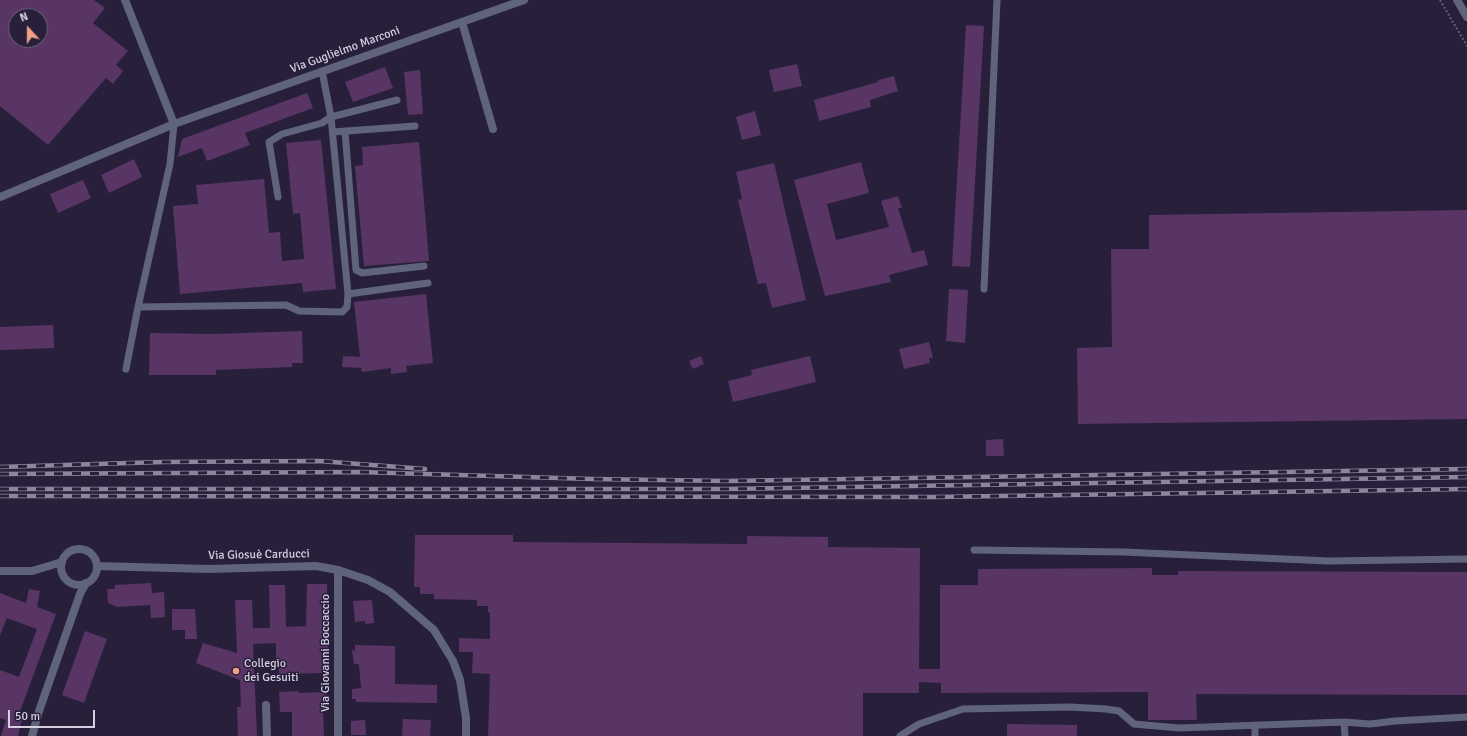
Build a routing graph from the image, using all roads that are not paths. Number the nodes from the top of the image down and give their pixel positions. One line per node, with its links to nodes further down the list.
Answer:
1 (125, 0): 10 (street)
2 (524, 0): 6 (street, Via Guglielmo Marconi)
3 (997, 0): 19 (lane)
4 (1457, 0): 5 (street)
5 (1467, 18)
6 (462, 22): 7 (street, Via Guglielmo Marconi); 12 (street)
7 (322, 71): 9 (lane); 10 (street, Via Guglielmo Marconi)
8 (398, 100): 9 (lane)
9 (331, 117): 14 (lane); 16 (lane)
10 (174, 124): 15 (street, Via Guglielmo Marconi); 21 (lane)
11 (415, 126): 13 (lane)
12 (493, 129)
13 (345, 131): 14 (lane); 17 (lane)
14 (333, 132): 20 (lane)
15 (0, 197)
16 (278, 197)
17 (424, 266)
18 (428, 283): 20 (lane)
19 (984, 289)
20 (348, 294): 21 (lane)
21 (138, 307): 22 (lane)
22 (126, 369)
23 (974, 550): 24 (lane)
24 (1467, 560)
25 (62, 562): 26 (street); 28 (street); 29 (street)
26 (97, 566): 27 (street, Via Giosuè Carducci); 29 (street)
27 (338, 570): 36 (street, Via Giovanni Boccaccio); 37 (street, Via Giosuè Carducci)
28 (0, 571)
29 (86, 583): 34 (street)
30 (266, 705): 35 (street)
31 (1467, 718): 32 (lane)
32 (1344, 722): 33 (lane); 40 (lane)
33 (1255, 726): 38 (lane); 39 (lane)
34 (32, 736)
35 (267, 736)
36 (338, 736)
37 (466, 736)
38 (900, 736)
39 (1255, 736)
40 (1345, 736)

